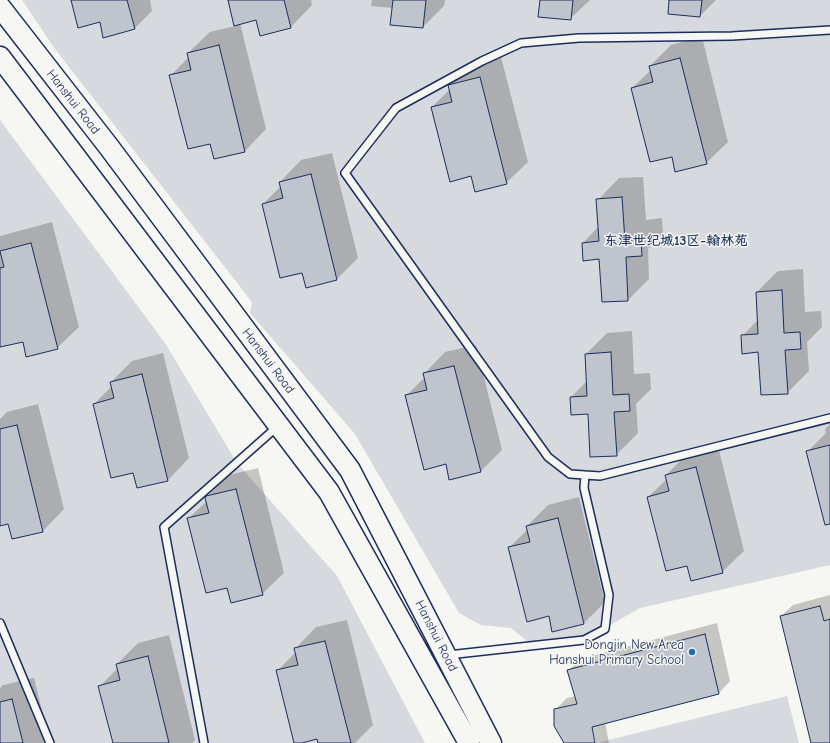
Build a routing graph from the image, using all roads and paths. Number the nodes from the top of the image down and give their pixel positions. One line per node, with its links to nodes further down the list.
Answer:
1 (0, 7): 8 (main road, Hanshui Road)
2 (830, 30): 6 (lane)
3 (0, 57): 5 (main road, Hanshui Road)
4 (830, 418): 6 (lane)
5 (279, 425): 10 (lane); 11 (main road, Hanshui Road)
6 (585, 475): 8 (lane)
7 (0, 624): 9 (lane)
8 (446, 656): 12 (main road, Hanshui Road)
9 (50, 743)
10 (204, 743)
11 (468, 743)
12 (491, 743)

